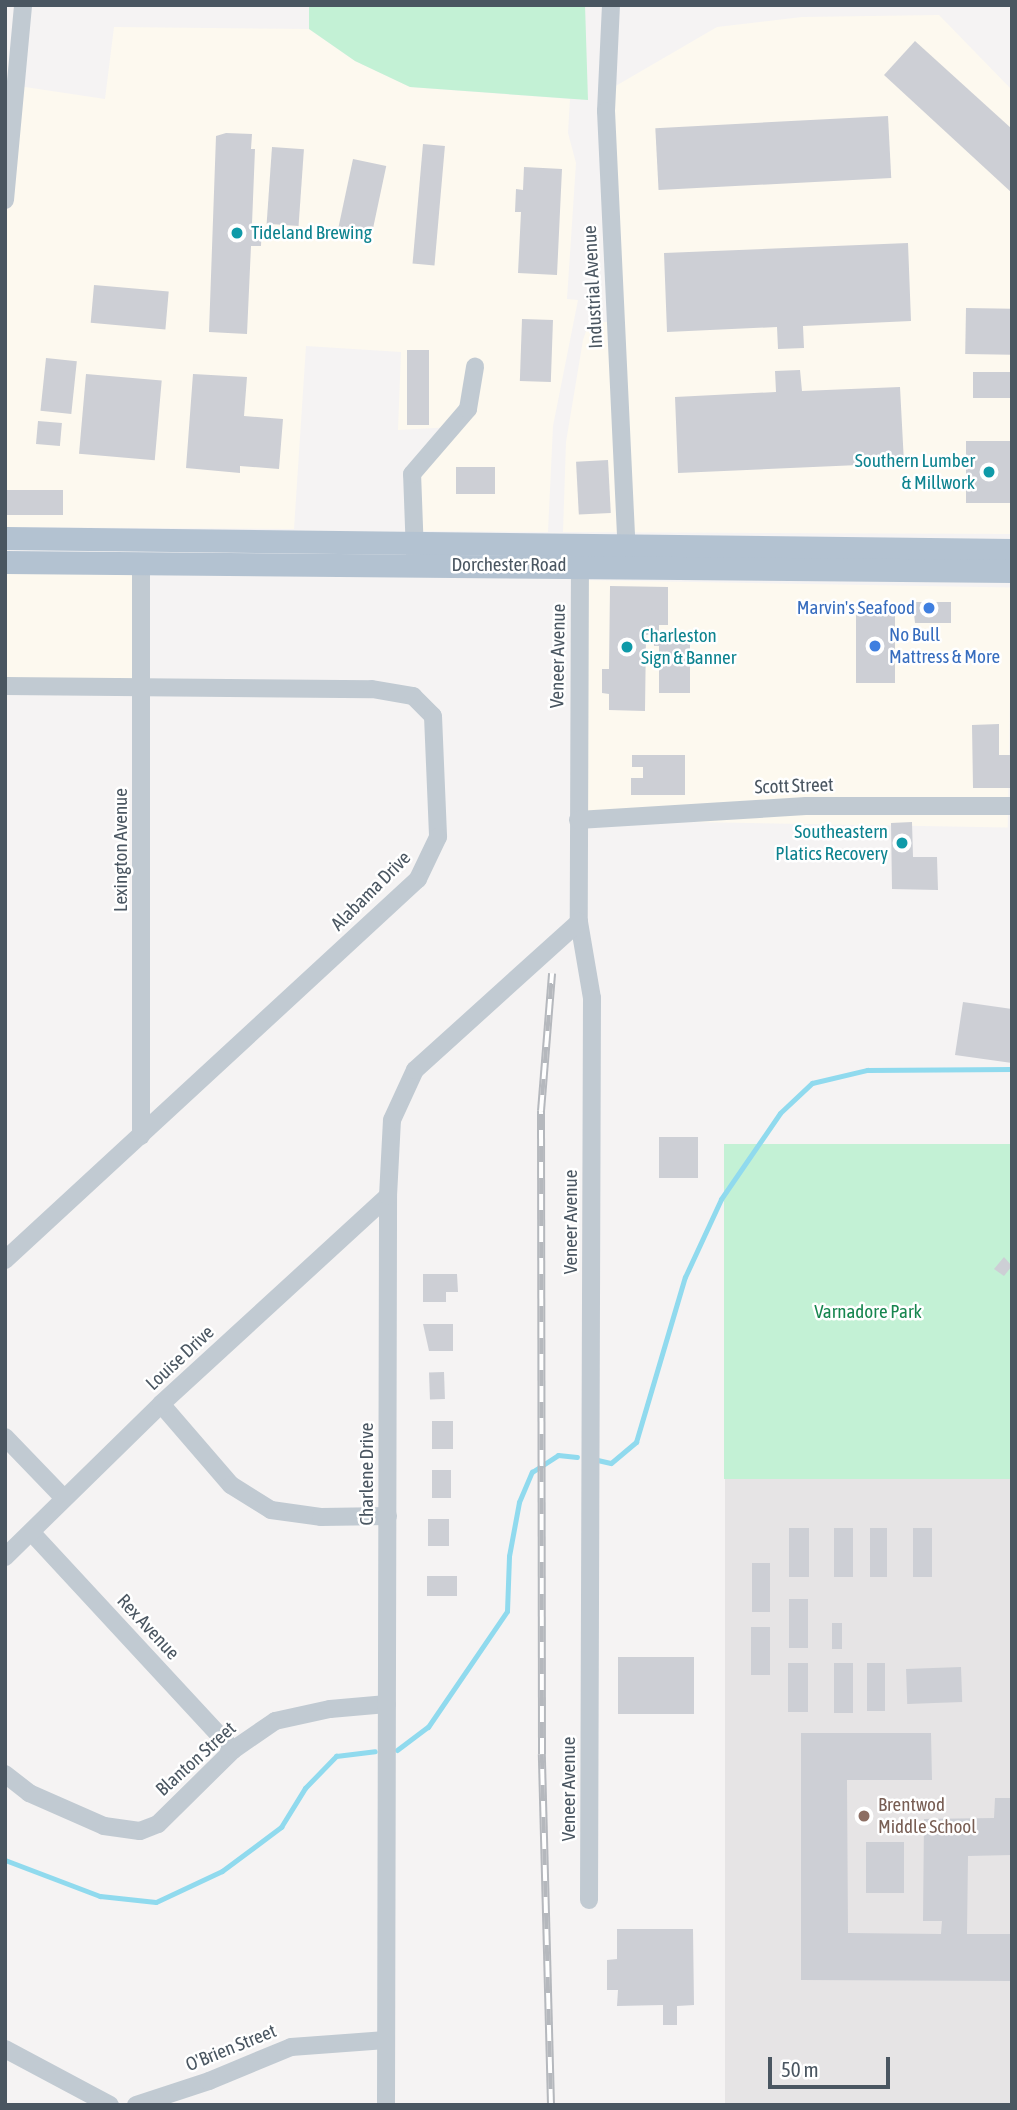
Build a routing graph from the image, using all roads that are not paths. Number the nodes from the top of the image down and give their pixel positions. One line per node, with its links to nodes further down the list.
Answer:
1 (23, 5): 3 (street)
2 (611, 5): 9 (street, Industrial Avenue)
3 (5, 200)
4 (475, 367): 7 (street)
5 (5, 538): 7 (main road, Dorchester Road)
6 (1012, 550): 9 (main road, Dorchester Road)
7 (415, 554): 8 (main road, Dorchester Road); 11 (main road, Dorchester Road)
8 (580, 555): 9 (main road, Dorchester Road); 16 (street, Veneer Avenue)
9 (627, 556): 12 (main road, Dorchester Road)
10 (5, 562): 11 (main road, Dorchester Road)
11 (141, 564): 14 (street, Lexington Avenue)
12 (1012, 571)
13 (5, 686): 14 (street, Alabama Drive)
14 (143, 687): 18 (street, Lexington Avenue); 18 (street, Alabama Drive)
15 (1012, 806): 16 (street, Scott Street)
16 (578, 820): 17 (street, Veneer Avenue)
17 (579, 922): 19 (street, Charlene Drive); 30 (street, Veneer Avenue)
18 (141, 1136): 20 (street, Alabama Drive)
19 (388, 1196): 21 (street, Louise Drive); 24 (street, Charlene Drive)
20 (5, 1261)
21 (161, 1404): 23 (street, Louise Drive); 24 (street)
22 (5, 1437): 23 (street)
23 (64, 1499): 25 (street, Louise Drive)
24 (388, 1516): 27 (street, Charlene Drive)
25 (32, 1533): 26 (street, Louise Drive); 28 (street, Rex Avenue)
26 (5, 1557)
27 (387, 1704): 28 (street, Blanton Street); 31 (street, Charlene Drive)
28 (233, 1750): 29 (street, Blanton Street)
29 (5, 1774)
30 (589, 1900)
31 (386, 2040): 34 (street, O'Brien Street); 35 (street, Charlene Drive)
32 (5, 2049): 33 (street)
33 (110, 2105)
34 (135, 2105)
35 (386, 2105)

